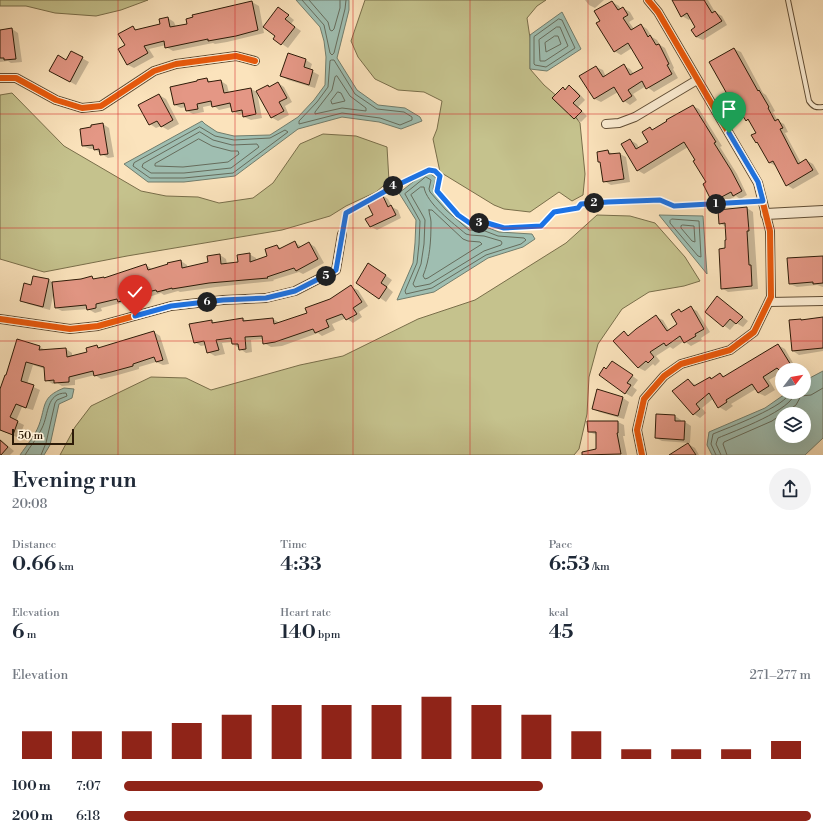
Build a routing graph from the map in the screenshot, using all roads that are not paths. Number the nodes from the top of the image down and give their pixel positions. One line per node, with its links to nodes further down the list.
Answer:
1 (648, 0): 5 (street)
2 (788, 0): 6 (lane)
3 (255, 61): 4 (street)
4 (0, 78)
5 (697, 80): 7 (street); 9 (street)
6 (823, 107)
7 (606, 124)
8 (823, 211): 9 (street)
9 (766, 214): 12 (street)
10 (342, 234): 13 (street)
11 (823, 301): 12 (street)
12 (769, 302): 14 (street)
13 (1, 321)
14 (642, 455)

